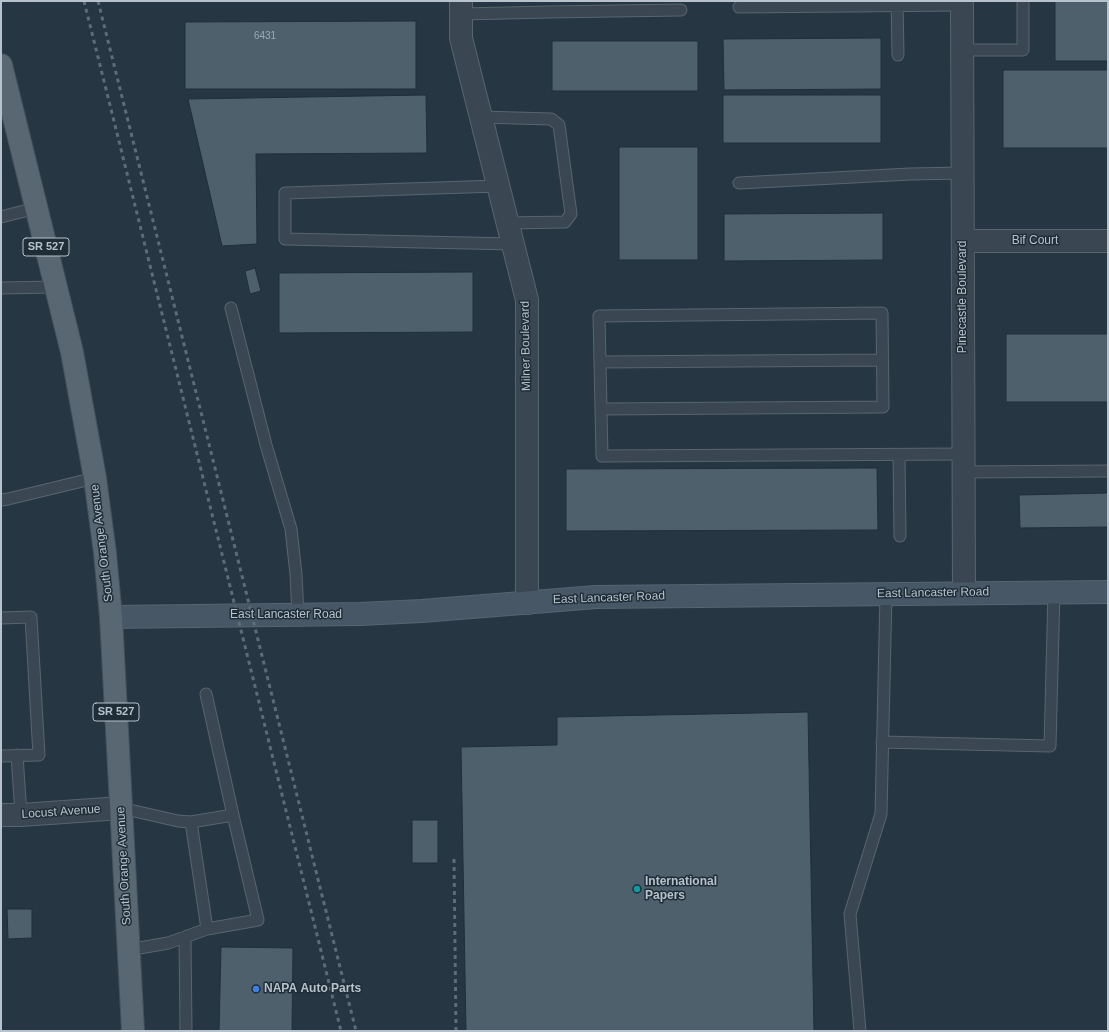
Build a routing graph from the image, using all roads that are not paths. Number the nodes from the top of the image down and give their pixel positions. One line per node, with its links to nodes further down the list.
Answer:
1 (1023, 1): 7 (lane)
2 (962, 3): 3 (lane); 7 (street, Pinecastle Boulevard)
3 (897, 4): 4 (lane); 8 (lane)
4 (739, 7)
5 (461, 8): 6 (lane); 10 (street, Milner Boulevard)
6 (681, 10)
7 (962, 50): 11 (street, Pinecastle Boulevard)
8 (898, 55)
9 (1, 65): 14 (main road, South Orange Avenue / SR 527)
10 (481, 117): 13 (street, Milner Boulevard); 16 (lane)
11 (963, 173): 12 (lane); 17 (street, Pinecastle Boulevard)
12 (739, 183)
13 (498, 186): 16 (street, Milner Boulevard); 19 (lane)
14 (36, 208): 15 (lane); 20 (main road, South Orange Avenue / SR 527)
15 (1, 217)
16 (508, 223): 19 (street, Milner Boulevard)
17 (963, 241): 18 (street, Bif Court); 27 (street, Pinecastle Boulevard)
18 (1108, 241)
19 (513, 244): 36 (street, Milner Boulevard)
20 (56, 287): 21 (lane); 29 (main road, South Orange Avenue / SR 527)
21 (1, 288)
22 (231, 308): 37 (lane)
23 (882, 360): 24 (lane); 24 (lane); 25 (lane)
24 (600, 362): 25 (lane)
25 (601, 409): 26 (lane)
26 (899, 454): 27 (lane); 31 (lane)
27 (964, 463): 28 (lane); 34 (street, Pinecastle Boulevard)
28 (1108, 471)
29 (95, 478): 30 (lane); 38 (main road, South Orange Avenue / SR 527)
30 (1, 500)
31 (900, 536)
32 (1054, 592): 33 (street, East Lancaster Road); 34 (street, East Lancaster Road); 41 (lane)
33 (1108, 592)
34 (964, 593): 35 (street, East Lancaster Road)
35 (886, 594): 36 (street, East Lancaster Road); 41 (lane)
36 (527, 603): 37 (street, East Lancaster Road)
37 (298, 615): 38 (street, East Lancaster Road)
38 (111, 617): 44 (main road, South Orange Avenue / SR 527)
39 (1, 618): 42 (lane)
40 (206, 694): 46 (lane)
41 (882, 742): 53 (lane)
42 (17, 755): 43 (lane); 45 (lane)
43 (1, 756)
44 (121, 808): 45 (street, Locust Avenue); 47 (lane); 50 (main road, South Orange Avenue / SR 527)
45 (11, 815)
46 (233, 815): 47 (lane); 48 (lane)
47 (191, 822): 48 (lane)
48 (208, 929): 49 (lane)
49 (185, 937): 50 (lane); 52 (lane)
50 (128, 950): 51 (main road, South Orange Avenue / SR 527)
51 (133, 1031)
52 (186, 1031)
53 (860, 1031)

